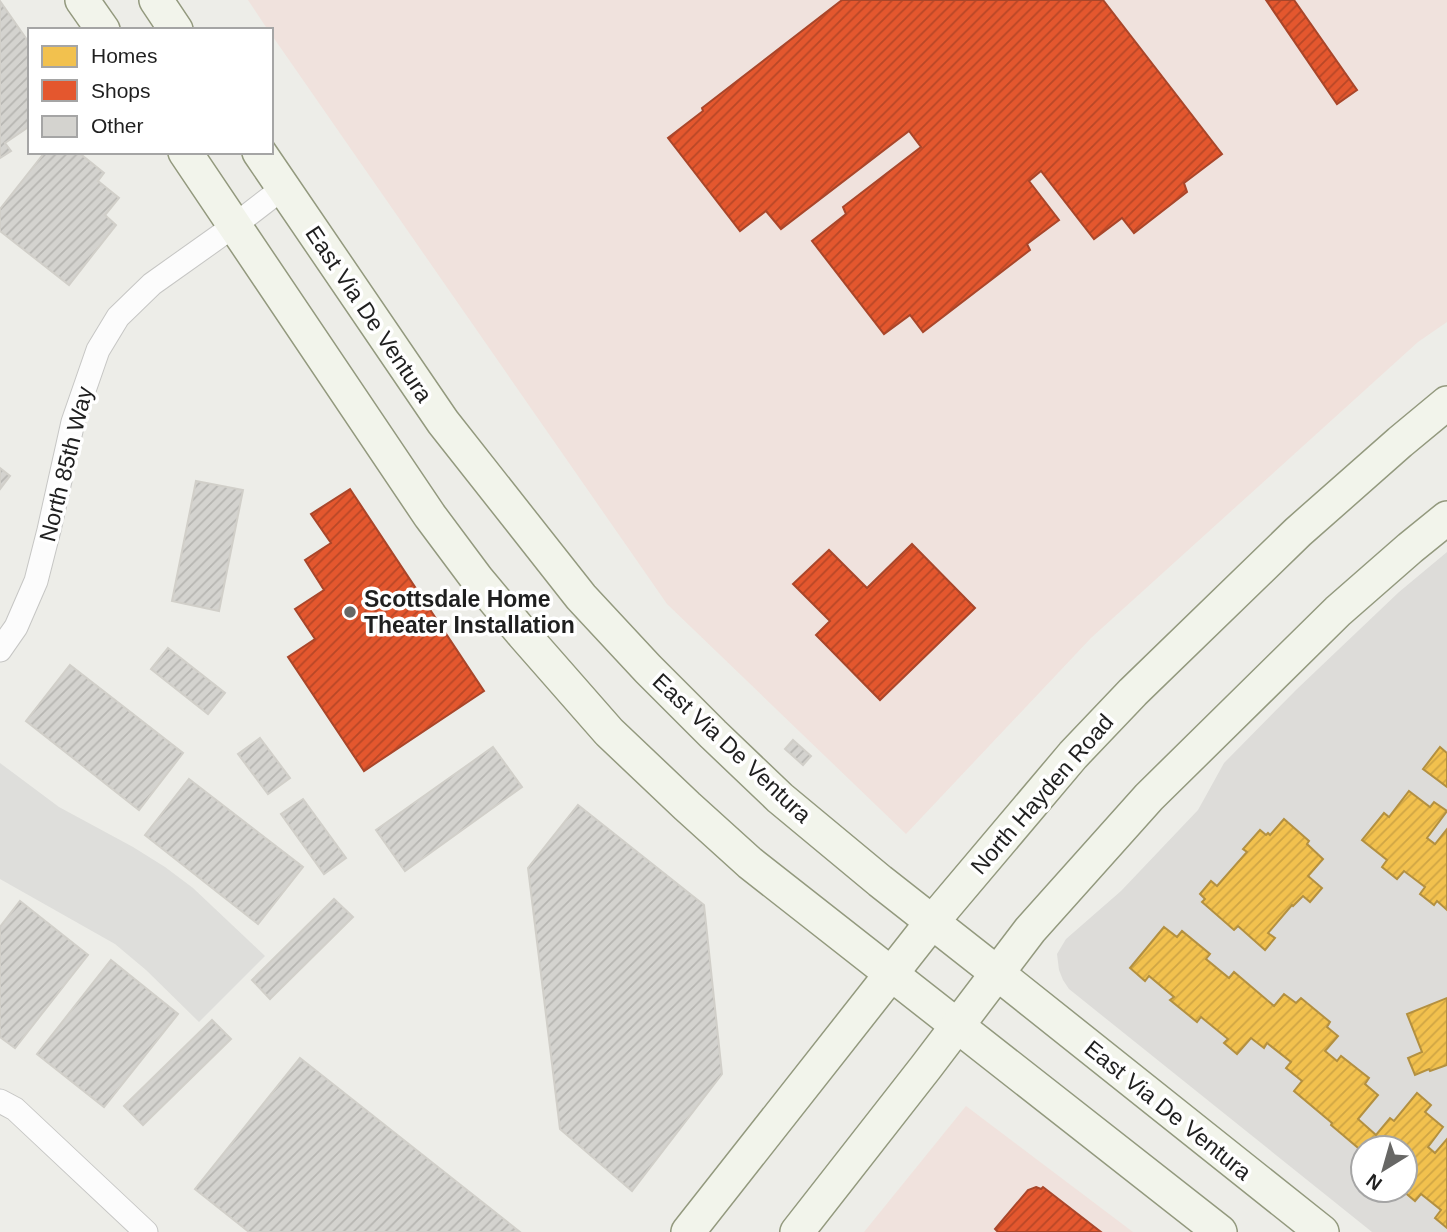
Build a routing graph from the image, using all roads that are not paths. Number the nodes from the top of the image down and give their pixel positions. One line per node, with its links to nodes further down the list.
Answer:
1 (82, 0): 3 (main road)
2 (156, 0): 4 (main road)
3 (102, 28)
4 (175, 28)
5 (186, 154): 8 (main road)
6 (260, 154): 7 (main road, East Via De Ventura)
7 (283, 188): 8 (street, North 85th Way); 12 (main road, East Via De Ventura)
8 (235, 225): 11 (street, North 85th Way); 13 (main road)
9 (1447, 403): 12 (main road, North Hayden Road)
10 (1447, 518): 14 (main road)
11 (0, 650)
12 (932, 922): 13 (main road, North Hayden Road); 14 (main road, East Via De Ventura)
13 (892, 973): 15 (main road); 18 (main road, North Hayden Road)
14 (997, 973): 15 (main road); 21 (main road, East Via De Ventura)
15 (957, 1025): 19 (main road); 20 (main road)
16 (0, 1101): 17 (street)
17 (146, 1232)
18 (688, 1232)
19 (797, 1232)
20 (1220, 1232)
21 (1322, 1232)

